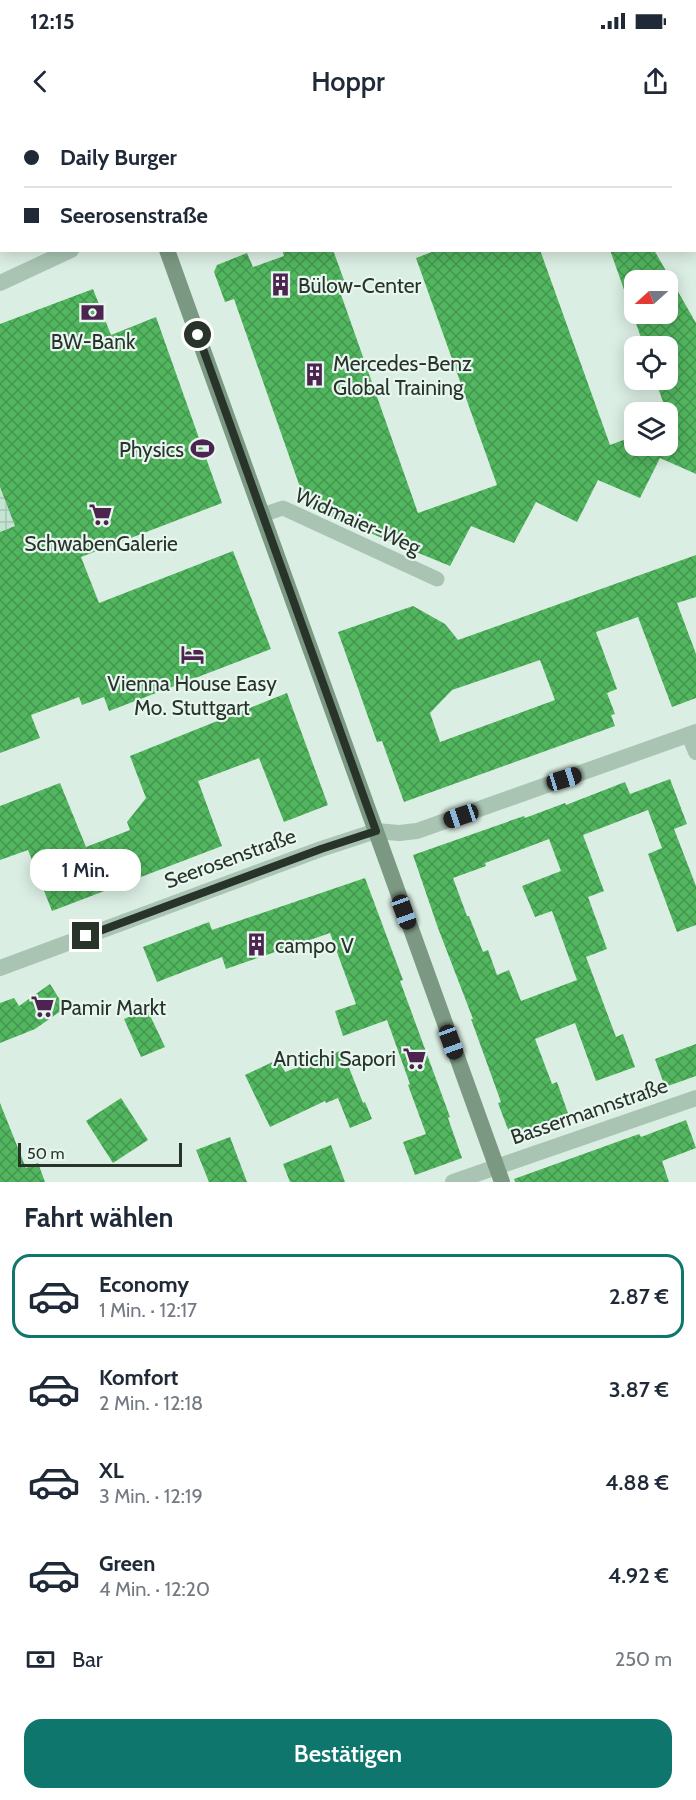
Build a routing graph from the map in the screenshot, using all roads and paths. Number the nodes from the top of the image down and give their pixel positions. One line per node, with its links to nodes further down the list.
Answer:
1 (67, 252): 3 (street)
2 (168, 252): 4 (main road)
3 (0, 284)
4 (262, 515): 5 (street, Widmaier-Weg); 8 (main road)
5 (437, 579)
6 (693, 733): 7 (street); 8 (street)
7 (696, 752)
8 (376, 831): 9 (street, Seerosenstraße); 11 (main road)
9 (0, 968)
10 (696, 1098): 11 (street, Bassermannstraße)
11 (500, 1174): 12 (street, Bassermannstraße)
12 (453, 1182)

